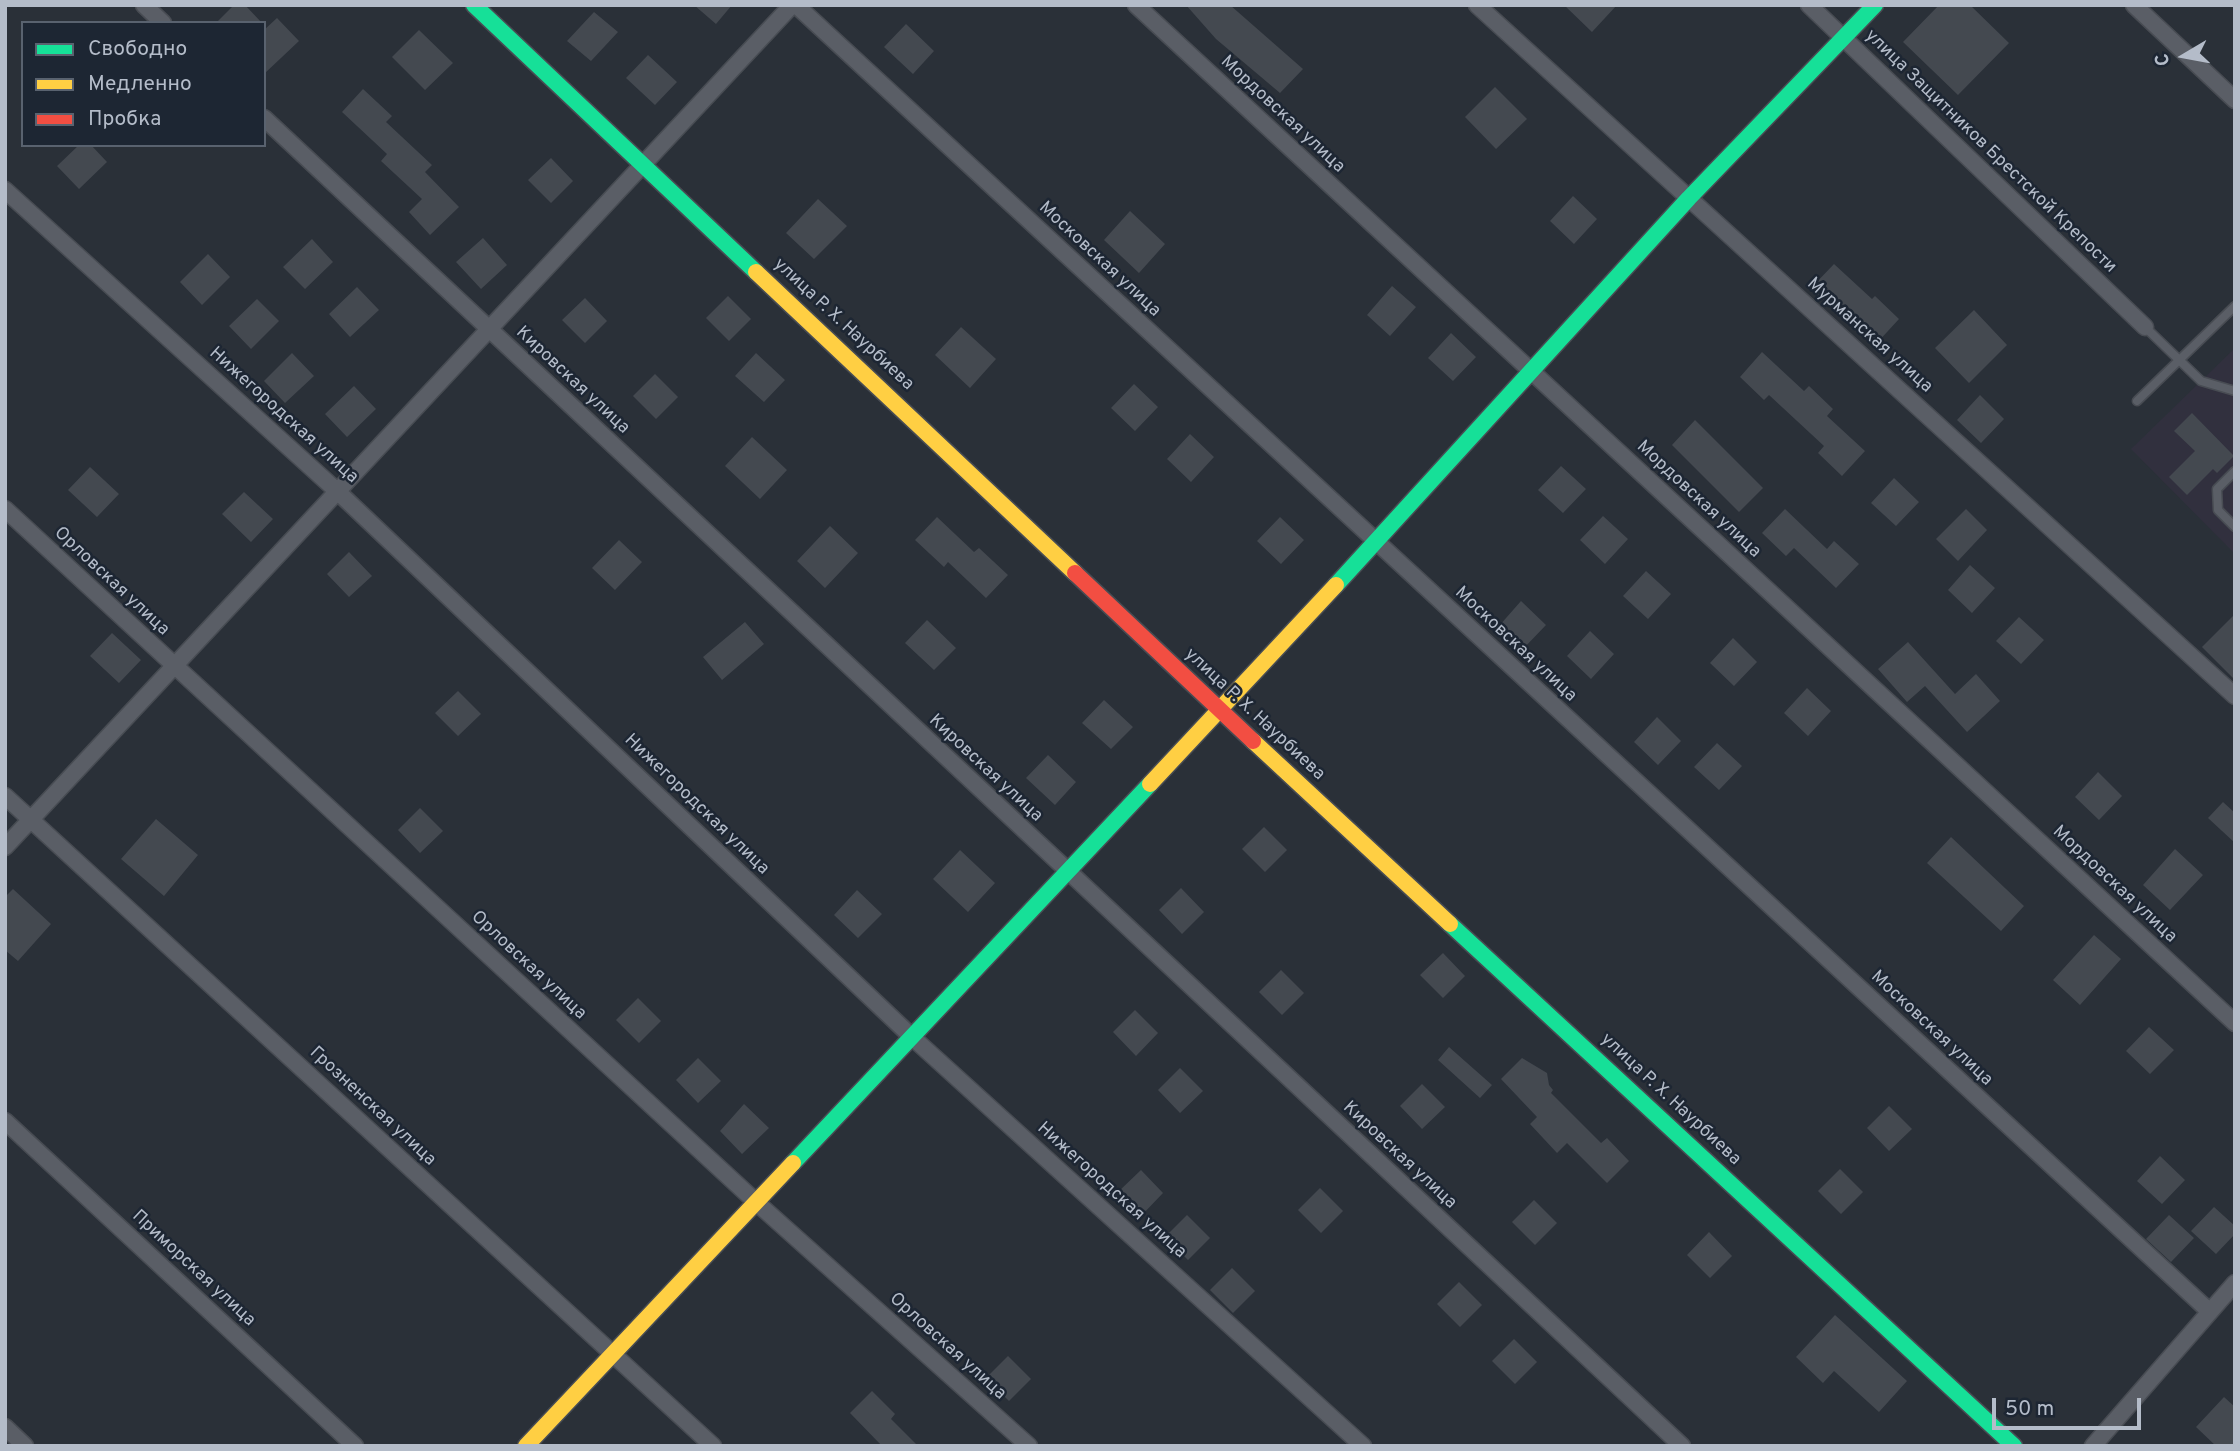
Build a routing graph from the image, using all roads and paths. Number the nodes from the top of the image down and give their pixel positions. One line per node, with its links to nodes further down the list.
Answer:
1 (144, 5): 9 (street)
2 (474, 5): 13 (street, улица Р. Х. Наурбиева)
3 (794, 5): 13 (street); 27 (street, Московская улица)
4 (1136, 5): 20 (street, Мордовская улица)
5 (1477, 5): 15 (street, Мурманская улица)
6 (1809, 5): 10 (street, улица Защитников Брестской Крепости)
7 (1875, 5): 10 (street)
8 (2134, 5): 11 (street)
9 (161, 21)
10 (1843, 38): 15 (street); 17 (street, улица Защитников Брестской Крепости)
11 (2235, 100)
12 (266, 120): 18 (street, Кировская улица)
13 (644, 163): 18 (street); 30 (street, улица Р. Х. Наурбиева)
14 (5, 190): 24 (street, Нижегородская улица)
15 (1689, 198): 20 (street); 29 (street, Мурманская улица)
16 (2235, 306): 19 (lane)
17 (2145, 327): 19 (lane)
18 (489, 329): 24 (street); 34 (street, Кировская улица)
19 (2179, 360): 21 (lane); 22 (lane)
20 (1531, 372): 27 (street); 35 (street, Мордовская улица)
21 (2235, 391)
22 (2137, 401)
23 (2235, 471): 26 (lane)
24 (337, 491): 28 (street); 36 (street, Нижегородская улица)
25 (5, 509): 28 (street, Орловская улица)
26 (2235, 527)
27 (1375, 543): 30 (street); 40 (street, Московская улица)
28 (173, 667): 32 (street); 38 (street, Орловская улица)
29 (2235, 696)
30 (1220, 709): 34 (street); 50 (street, улица Р. Х. Наурбиева)
31 (5, 796): 32 (street, Грозненская улица)
32 (31, 820): 33 (street); 41 (street, Грозненская улица)
33 (5, 847)
34 (1067, 872): 36 (street); 49 (street, Кировская улица)
35 (2235, 1023)
36 (912, 1037): 38 (street); 48 (street, Нижегородская улица)
37 (5, 1121): 44 (street, Приморская улица)
38 (756, 1202): 41 (street); 47 (street, Орловская улица)
39 (2231, 1294): 40 (street)
40 (2209, 1311): 51 (street)
41 (613, 1354): 45 (street); 46 (street, Грозненская улица)
42 (5, 1427): 43 (street)
43 (25, 1446)
44 (355, 1446)
45 (526, 1446)
46 (713, 1446)
47 (1029, 1446)
48 (1363, 1446)
49 (1682, 1446)
50 (2014, 1446)
51 (2093, 1446)

